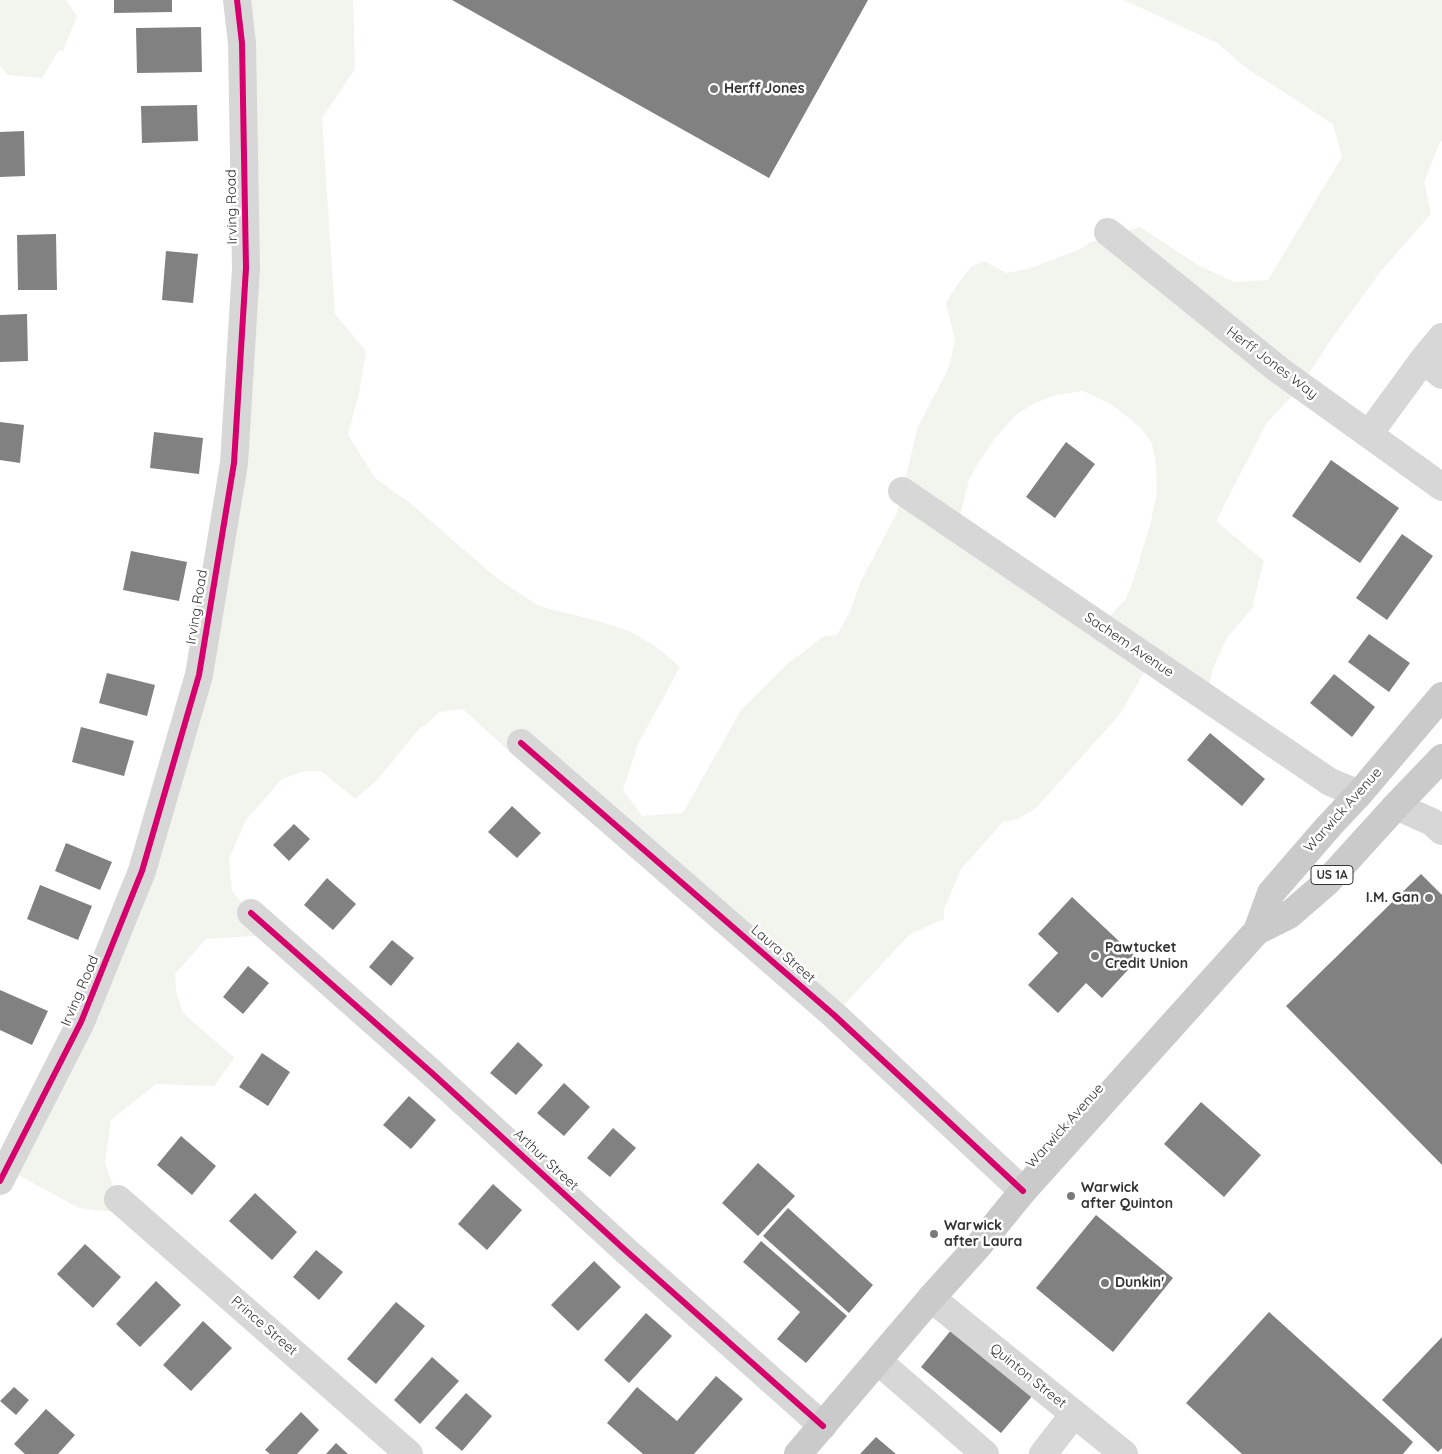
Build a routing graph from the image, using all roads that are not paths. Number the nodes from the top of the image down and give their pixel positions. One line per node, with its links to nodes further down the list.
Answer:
1 (237, 0): 16 (street, Irving Road)
2 (1108, 232): 5 (street, Herff Jones Way)
3 (1442, 337): 4 (street)
4 (1432, 368): 5 (street)
5 (1369, 434): 6 (street, Herff Jones Way)
6 (1442, 487)
7 (902, 490): 11 (street, Sachem Avenue)
8 (1442, 696): 11 (main road, Warwick Avenue / US 1A)
9 (520, 743): 17 (street, Laura Street)
10 (1442, 758): 12 (main road, Warwick Avenue / US 1A)
11 (1359, 794): 15 (main road, Warwick Avenue / US 1A)
12 (1396, 806): 13 (street); 15 (main road, Warwick Avenue / US 1A)
13 (1442, 831)
14 (251, 913): 22 (street, Arthur Street)
15 (1257, 931): 17 (main road, Warwick Avenue / US 1A)
16 (0, 1181)
17 (1023, 1191): 19 (main road, Warwick Avenue / US 1A)
18 (118, 1199): 23 (street, Prince Street)
19 (932, 1298): 20 (main road, Warwick Avenue / US 1A); 21 (street, Quinton Street)
20 (878, 1361): 22 (main road, Warwick Avenue / US 1A); 25 (street)
21 (1074, 1414): 26 (street); 27 (street, Quinton Street)
22 (823, 1426): 24 (main road, Warwick Avenue / US 1A)
23 (409, 1454)
24 (798, 1454)
25 (985, 1454)
26 (1043, 1454)
27 (1124, 1454)

